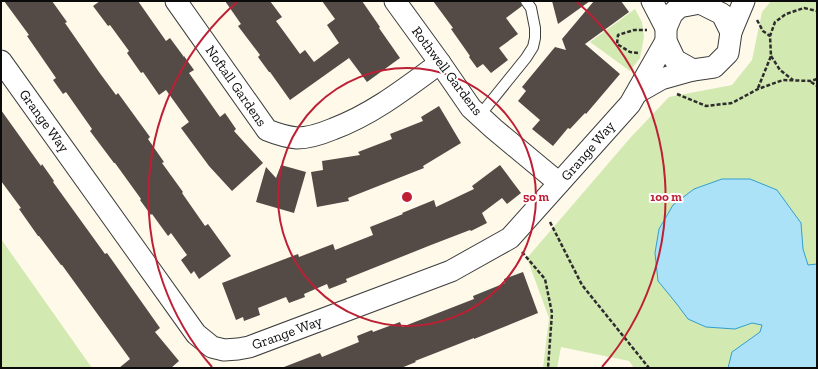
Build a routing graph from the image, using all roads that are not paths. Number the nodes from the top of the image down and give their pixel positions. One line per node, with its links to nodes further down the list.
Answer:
1 (176, 1): 10 (street, Noftall Gardens)
2 (395, 1): 10 (street, Rothwell Gardens)
3 (526, 1): 13 (lane)
4 (652, 1): 8 (street)
5 (744, 1): 7 (street)
6 (693, 2): 7 (street); 8 (street)
7 (731, 32): 11 (street)
8 (660, 33): 11 (street); 12 (street, Grange Way)
9 (1, 61): 14 (street, Grange Way)
10 (440, 63): 13 (street, Rothwell Gardens)
11 (693, 70): 12 (street)
12 (635, 93): 14 (street, Grange Way)
13 (480, 115): 14 (street, Rothwell Gardens)
14 (559, 183)

